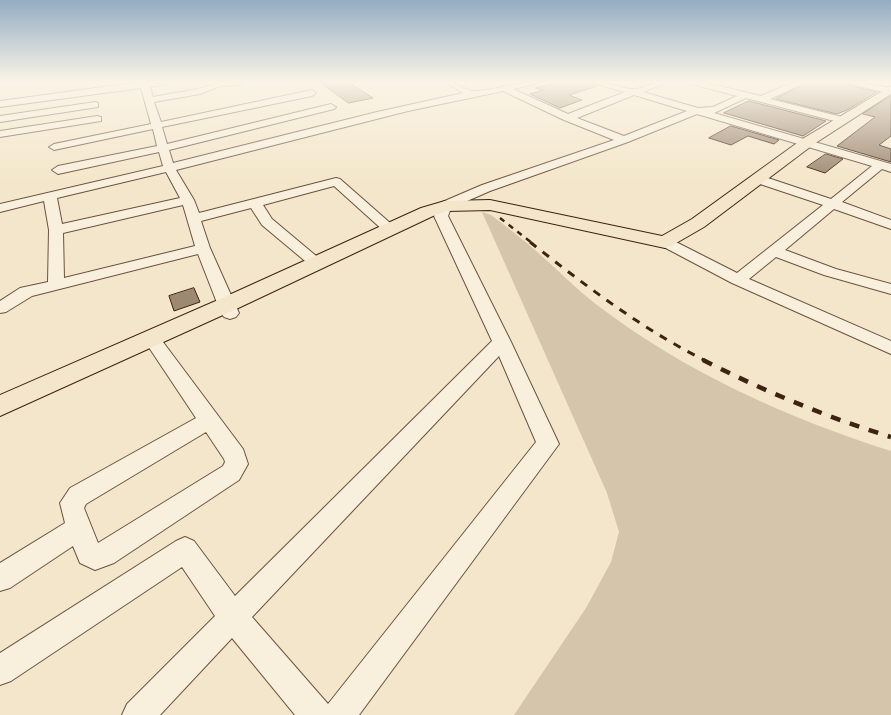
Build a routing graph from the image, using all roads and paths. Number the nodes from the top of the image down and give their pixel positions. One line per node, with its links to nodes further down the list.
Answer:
1 (19, 115): 15 (street)
2 (96, 115): 17 (street)
3 (155, 115): 20 (street)
4 (204, 115): 20 (street)
5 (297, 115): 26 (street)
6 (345, 115): 19 (street)
7 (379, 115): 19 (street)
8 (562, 115): 16 (street)
9 (574, 115): 16 (street)
10 (685, 115): 23 (street)
11 (703, 115): 36 (street)
12 (722, 115): 24 (street)
13 (824, 115): 18 (street)
14 (849, 115): 18 (main road)
15 (0, 118)
16 (568, 118): 23 (street)
17 (97, 119): 21 (street); 22 (street)
18 (842, 120): 24 (main road)
19 (355, 121): 28 (street)
20 (156, 127): 22 (street); 26 (street)
21 (0, 134)
22 (102, 138): 25 (street)
23 (624, 140): 36 (street)
24 (806, 143): 27 (street); 30 (main road)
25 (54, 147)
26 (163, 148): 28 (street); 29 (street)
27 (886, 167): 34 (street)
28 (169, 168): 31 (street); 32 (street)
29 (58, 170)
30 (758, 179): 34 (street); 41 (main road)
31 (50, 196): 35 (street); 40 (street)
32 (188, 200): 37 (street); 40 (street)
33 (255, 203): 37 (street); 39 (street); 44 (street)
34 (834, 204): 38 (street); 43 (street)
35 (0, 208)
36 (451, 210): 39 (main road); 41 (main road); 49 (main road); 50 (street)
37 (194, 219): 42 (street)
38 (891, 225)
39 (390, 229): 44 (main road)
40 (56, 230): 46 (street)
41 (665, 242): 45 (street)
42 (202, 248): 46 (street); 49 (street)
43 (775, 251): 45 (street); 47 (street)
44 (316, 263): 49 (main road)
45 (738, 280): 52 (street)
46 (56, 284): 48 (street)
47 (891, 289)
48 (0, 308)
49 (228, 309): 51 (main road); 53 (main road)
50 (502, 342): 58 (street); 62 (street)
51 (157, 346): 54 (main road); 55 (street)
52 (891, 348)
53 (0, 406)
54 (0, 417)
55 (210, 420): 56 (street); 56 (street)
56 (80, 528): 57 (street)
57 (0, 578)
58 (233, 617): 59 (street); 60 (street); 61 (street)
59 (0, 670)
60 (138, 715)
61 (316, 715)
62 (340, 715)

